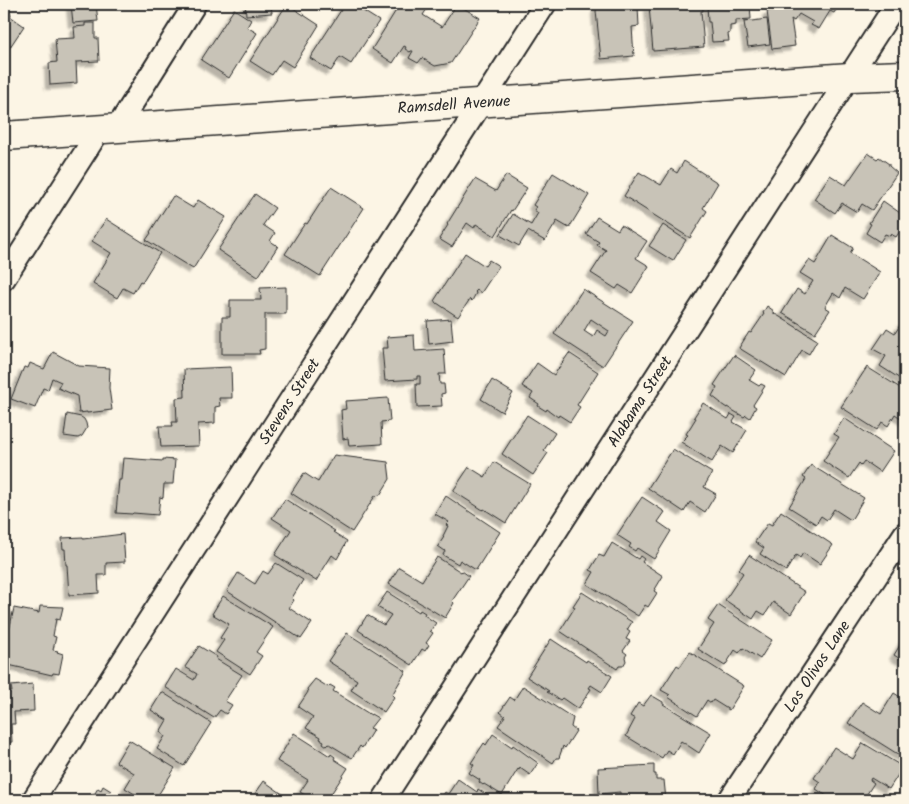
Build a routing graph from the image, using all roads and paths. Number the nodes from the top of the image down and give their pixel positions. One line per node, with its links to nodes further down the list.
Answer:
1 (195, 4): 7 (street)
2 (545, 4): 6 (street, Stevens Street)
3 (896, 4): 5 (street, Alabama Street)
4 (905, 75): 5 (street, Ramsdell Avenue)
5 (850, 77): 6 (street, Ramsdell Avenue); 12 (street, Alabama Street)
6 (482, 102): 7 (street, Ramsdell Avenue); 11 (street, Stevens Street)
7 (108, 129): 8 (street, Ramsdell Avenue); 9 (street)
8 (4, 136)
9 (4, 279)
10 (905, 533): 13 (street, Los Olivos Lane)
11 (33, 800)
12 (383, 800)
13 (729, 800)

